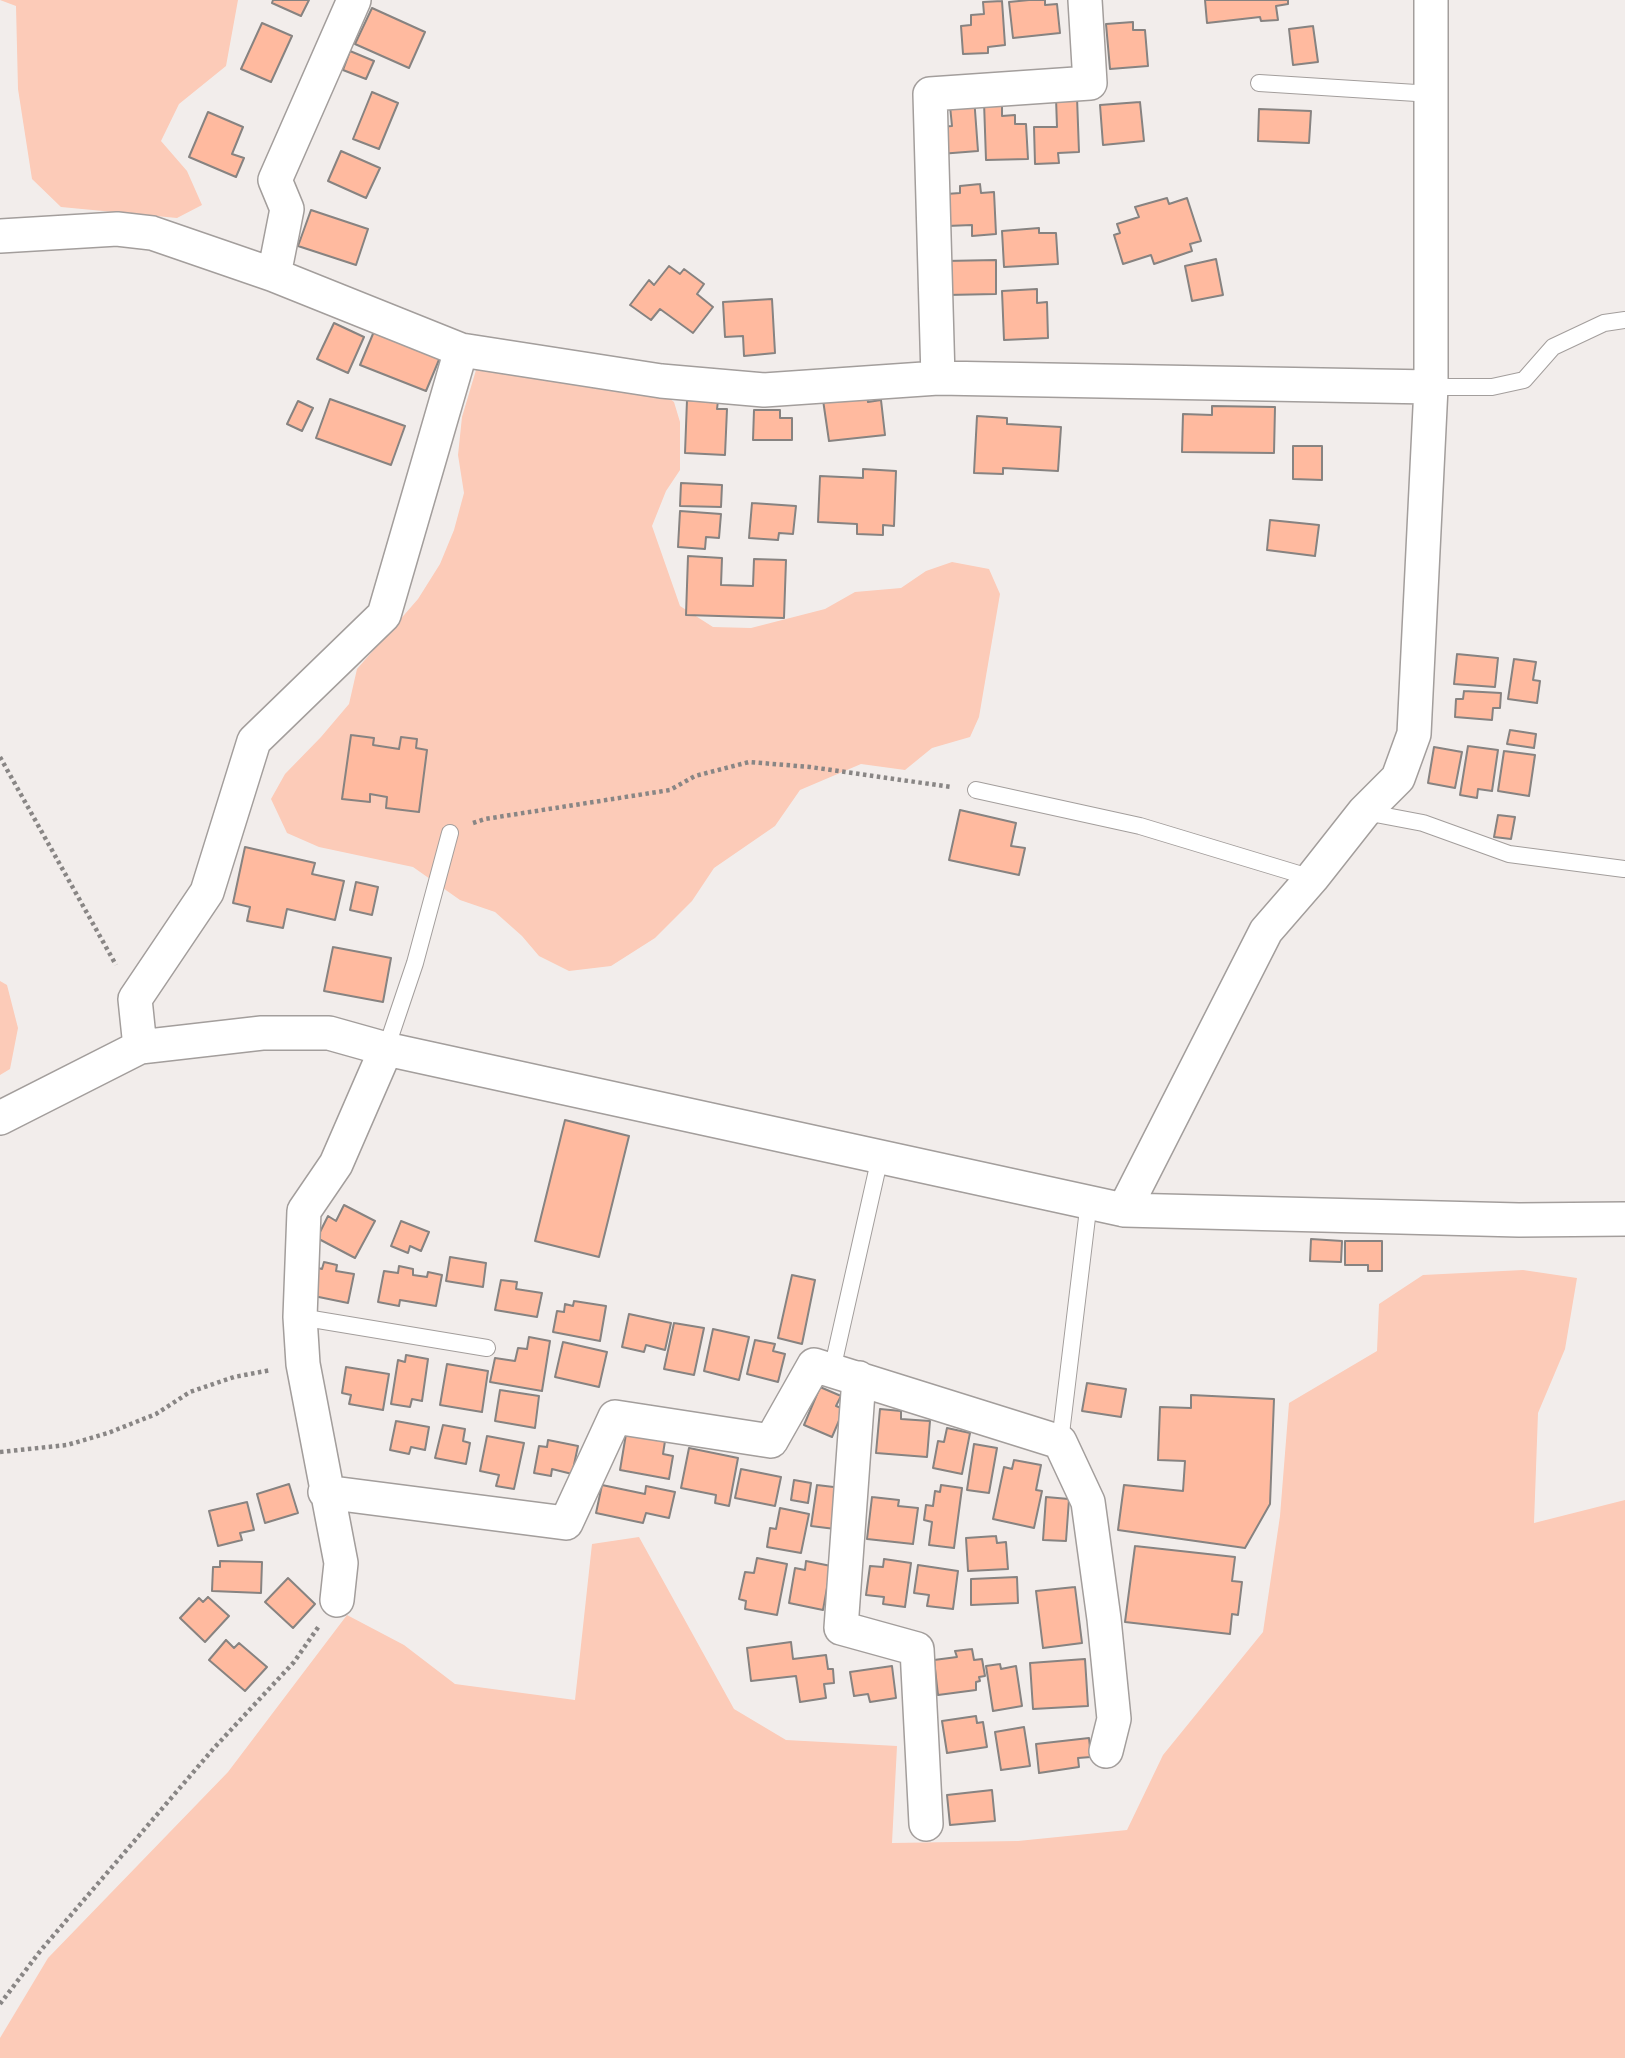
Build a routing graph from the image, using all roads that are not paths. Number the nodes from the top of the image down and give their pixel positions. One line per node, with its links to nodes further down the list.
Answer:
1 (354, 0): 7 (street)
2 (1085, 0): 10 (street)
3 (1431, 0): 5 (street)
4 (1259, 83): 5 (lane)
5 (1432, 94): 11 (street)
6 (0, 236): 7 (street)
7 (274, 275): 9 (street)
8 (1625, 320): 11 (lane)
9 (461, 350): 10 (street); 17 (street)
10 (938, 378): 11 (street)
11 (1431, 387): 13 (street)
12 (976, 790): 16 (lane)
13 (1364, 812): 15 (lane); 16 (street)
14 (450, 833): 18 (lane)
15 (1624, 869)
16 (1312, 878): 22 (street)
17 (140, 1047): 18 (street); 19 (street)
18 (386, 1049): 20 (street); 24 (street)
19 (0, 1118)
20 (880, 1157): 21 (street); 26 (lane)
21 (1089, 1201): 22 (street); 27 (lane)
22 (1124, 1210): 23 (street)
23 (1625, 1219)
24 (300, 1317): 25 (lane); 28 (street)
25 (487, 1348)
26 (846, 1374): 27 (street); 28 (street); 31 (street)
27 (1060, 1442): 30 (street)
28 (326, 1492): 29 (street)
29 (337, 1600)
30 (1105, 1751)
31 (926, 1824)

